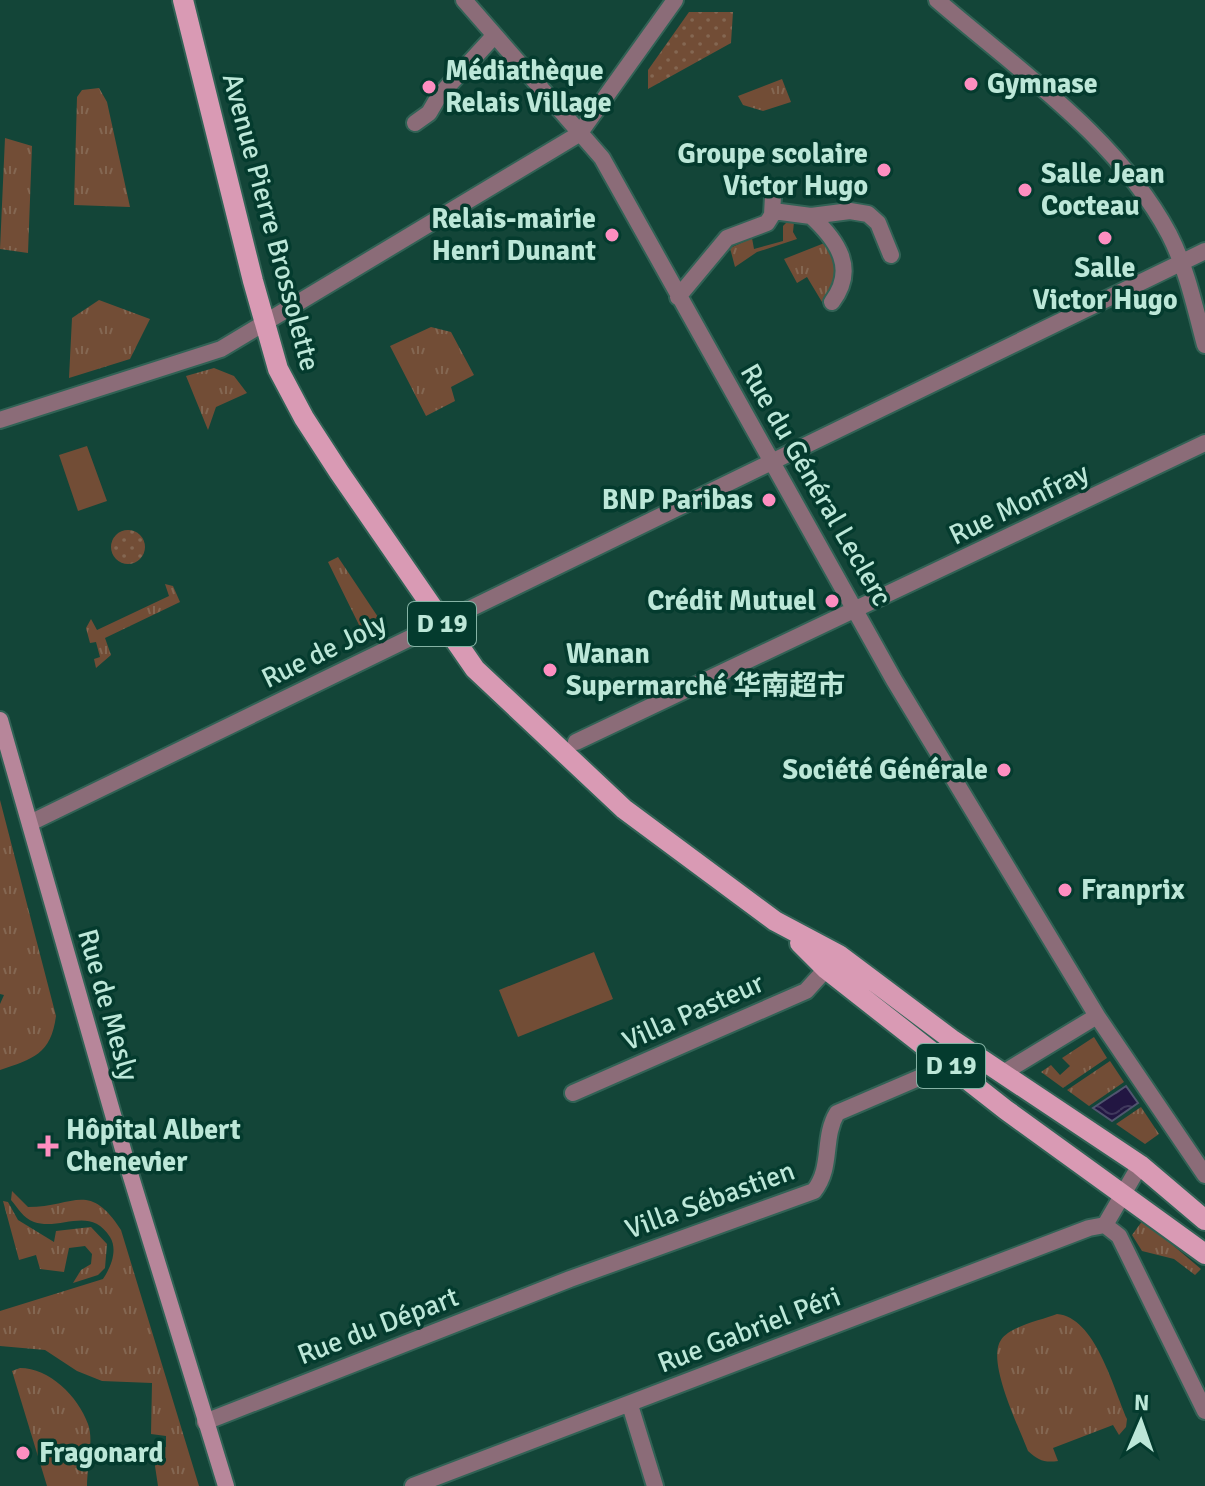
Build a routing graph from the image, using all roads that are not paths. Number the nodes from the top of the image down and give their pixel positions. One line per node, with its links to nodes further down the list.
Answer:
1 (183, 0): 14 (main road, Avenue Pierre Brossolette / D 19)
2 (464, 0): 5 (street, Rue du Général Leclerc)
3 (675, 0): 7 (street)
4 (937, 0): 11 (street)
5 (493, 37): 6 (street); 7 (street, Rue du Général Leclerc)
6 (415, 123)
7 (579, 134): 12 (street, Rue du Général Leclerc); 14 (street)
8 (811, 216): 10 (street); 12 (street); 13 (street)
9 (1205, 251): 11 (street, Rue de Joly)
10 (891, 255)
11 (1181, 263): 15 (street); 18 (street, Rue de Joly)
12 (678, 297): 18 (street, Rue du Général Leclerc)
13 (832, 302)
14 (264, 323): 16 (street); 20 (main road, Avenue Pierre Brossolette / D 19)
15 (1205, 345)
16 (0, 420)
17 (1205, 443): 19 (street, Rue Monfray)
18 (770, 463): 19 (street, Rue du Général Leclerc); 20 (street, Rue de Joly)
19 (855, 611): 22 (street, Rue Monfray); 26 (street, Rue du Général Leclerc)
20 (441, 623): 23 (street, Rue de Joly); 24 (main road, Avenue Pierre Brossolette / D 19)
21 (0, 720): 23 (street, Rue de Mesly)
22 (576, 742)
23 (30, 823): 39 (street, Rue de Mesly)
24 (786, 929): 25 (main road, Avenue Pierre Brossolette / D 19); 28 (main road, Avenue Pierre Brossolette / D 19)
25 (826, 969): 27 (main road, Avenue Pierre Brossolette / D 19); 29 (street, Villa Pasteur)
26 (1097, 1016): 28 (street); 31 (street, Rue du Général Leclerc)
27 (939, 1057): 32 (main road, Avenue Pierre Brossolette / D 19); 36 (street, Villa Sébastien)
28 (1003, 1073): 30 (main road, Avenue Pierre Brossolette / D 19)
29 (573, 1093)
30 (1140, 1165): 32 (street); 33 (main road, D 19)
31 (1205, 1175)
32 (1122, 1196): 34 (street); 35 (main road, D 19)
33 (1205, 1220)
34 (1105, 1225): 37 (street, Rue Gabriel Péri); 38 (street)
35 (1205, 1254)
36 (570, 1279): 39 (street, Rue du Départ)
37 (630, 1405): 41 (street, Rue Gabriel Péri); 42 (street)
38 (1205, 1411)
39 (205, 1422): 40 (street, Rue de Mesly)
40 (226, 1486)
41 (413, 1486)
42 (655, 1486)

